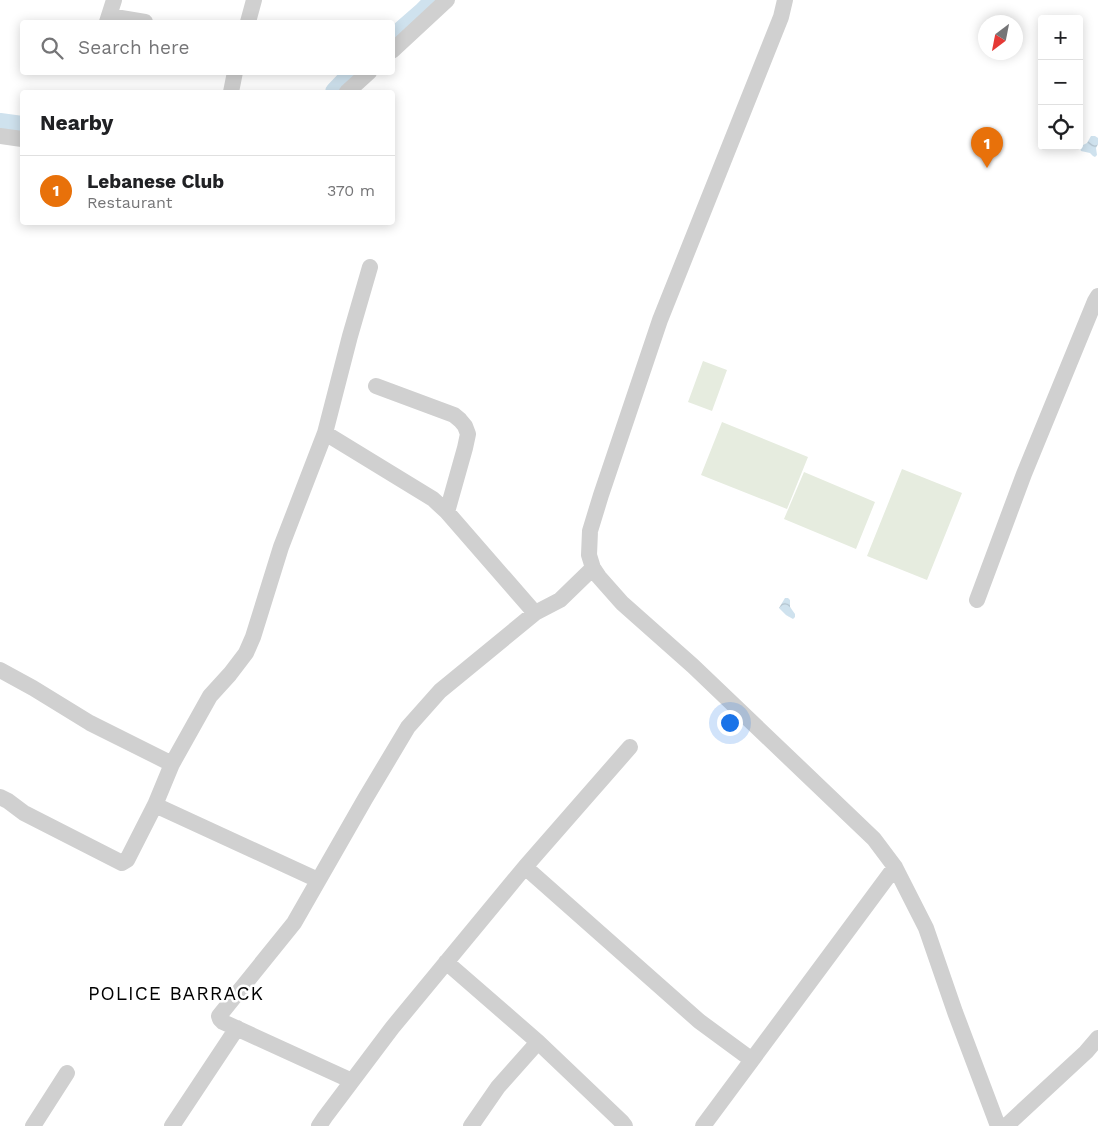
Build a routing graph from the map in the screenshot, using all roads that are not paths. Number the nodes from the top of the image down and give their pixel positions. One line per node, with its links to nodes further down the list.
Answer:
1 (254, 0): 6 (street)
2 (447, 0): 7 (street)
3 (785, 0): 19 (street)
4 (110, 13): 5 (street)
5 (137, 20)
6 (249, 20)
7 (395, 48)
8 (235, 75): 10 (street)
9 (366, 75): 11 (street)
10 (232, 90)
11 (350, 90)
12 (0, 136): 13 (street)
13 (20, 139)
14 (370, 267): 17 (street)
15 (1098, 296): 20 (street)
16 (376, 386): 18 (street)
17 (325, 433): 18 (street); 24 (street)
18 (447, 512): 21 (street)
19 (593, 568): 21 (street); 28 (street)
20 (977, 600)
21 (535, 613): 29 (street)
22 (0, 670): 24 (street)
23 (630, 747): 27 (street)
24 (172, 764): 26 (street)
25 (0, 797): 26 (street)
26 (155, 805): 29 (street)
27 (525, 867): 30 (street); 34 (street)
28 (895, 867): 34 (street); 43 (street)
29 (318, 880): 31 (street)
30 (446, 962): 33 (street); 36 (street)
31 (237, 1028): 36 (street); 38 (street)
32 (1098, 1038): 44 (street)
33 (538, 1042): 40 (street); 41 (street)
34 (752, 1060): 42 (street)
35 (67, 1073): 37 (street)
36 (352, 1081): 39 (street)
37 (33, 1126)
38 (172, 1126)
39 (319, 1126)
40 (471, 1126)
41 (624, 1126)
42 (703, 1126)
43 (998, 1126)
44 (1006, 1126)

